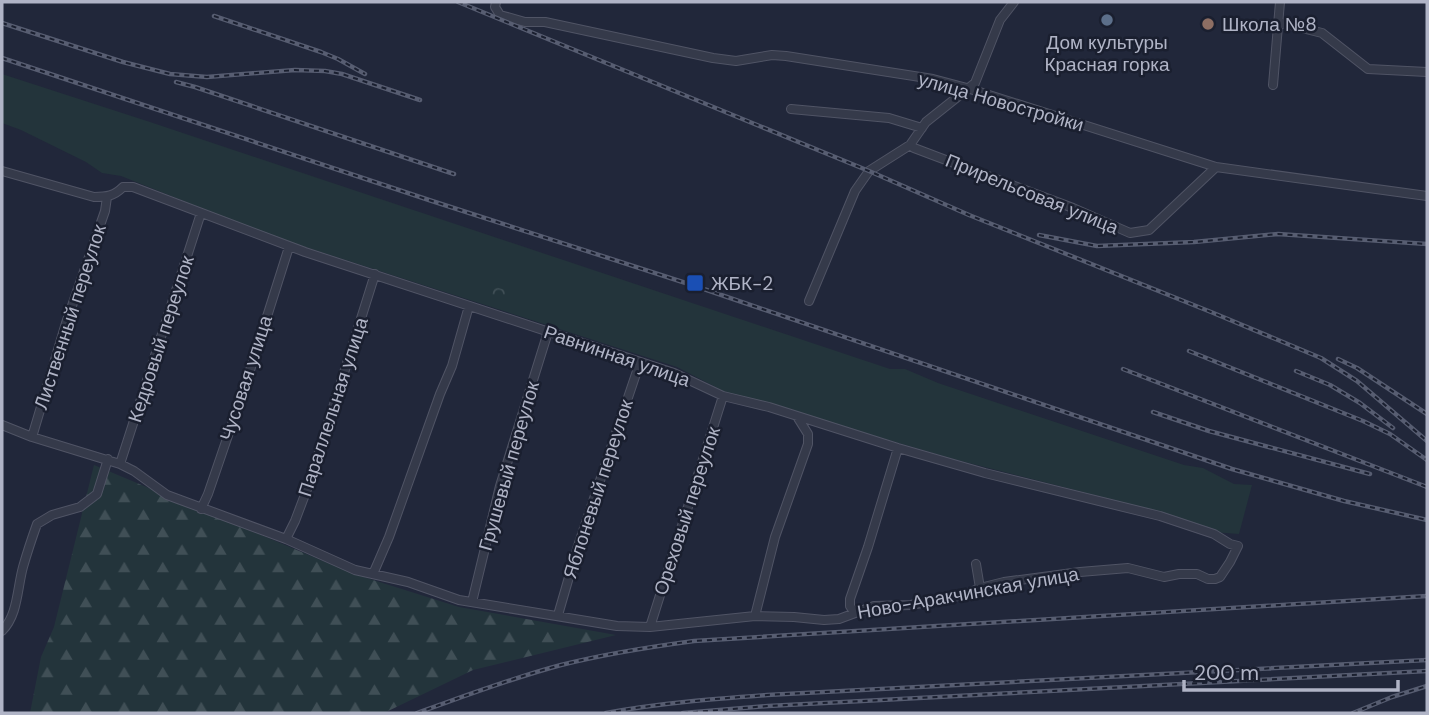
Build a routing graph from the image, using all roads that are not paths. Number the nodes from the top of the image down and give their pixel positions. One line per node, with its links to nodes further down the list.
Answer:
1 (1014, 2): 7 (street)
2 (1280, 2): 4 (street)
3 (496, 4): 7 (street, улица Новостройки)
4 (1278, 22): 5 (street); 6 (street)
5 (1427, 72)
6 (1273, 85)
7 (967, 88): 9 (street); 11 (street, улица Новостройки)
8 (791, 109): 9 (street)
9 (922, 128): 10 (street)
10 (910, 145): 11 (street, Прирельсовая улица); 18 (street)
11 (1216, 167): 14 (street, улица Новостройки)
12 (2, 171): 13 (street, Равнинная улица)
13 (107, 197): 15 (street, Равнинная улица); 25 (street, Лиственный переулок)
14 (1427, 197)
15 (201, 213): 16 (street, Равнинная улица); 28 (street, Кедровый переулок)
16 (289, 247): 17 (street, Равнинная улица); 29 (street, Чусовая улица)
17 (375, 274): 19 (street, Равнинная улица); 30 (street, Параллельная улица)
18 (809, 301)
19 (469, 306): 20 (street, Равнинная улица); 33 (street)
20 (548, 332): 21 (street, Равнинная улица); 35 (street, Грушевый переулок)
21 (639, 362): 22 (street, Равнинная улица); 37 (street, Яблоневый переулок)
22 (723, 396): 23 (street, Равнинная улица); 39 (street, Ореховый переулок)
23 (798, 418): 26 (street, Равнинная улица); 38 (street)
24 (2, 425): 25 (street, Ново-Аракчинская улица)
25 (32, 437): 27 (street, Ново-Аракчинская улица)
26 (898, 448): 31 (street, Равнинная улица); 36 (street)
27 (107, 460): 28 (street, Ново-Аракчинская улица); 40 (street)
28 (120, 464): 29 (street, Ново-Аракчинская улица)
29 (201, 509): 30 (street, Ново-Аракчинская улица)
30 (286, 539): 33 (street, Ново-Аракчинская улица)
31 (1238, 546): 34 (street, Ново-Аракчинская улица)
32 (976, 564): 34 (street)
33 (373, 574): 35 (street, Ново-Аракчинская улица)
34 (980, 588): 36 (street, Ново-Аракчинская улица)
35 (472, 602): 37 (street, Ново-Аракчинская улица)
36 (854, 612): 38 (street, Ново-Аракчинская улица)
37 (558, 615): 39 (street, Ново-Аракчинская улица)
38 (755, 616): 39 (street, Ново-Аракчинская улица)
39 (650, 626)
40 (2, 631)

